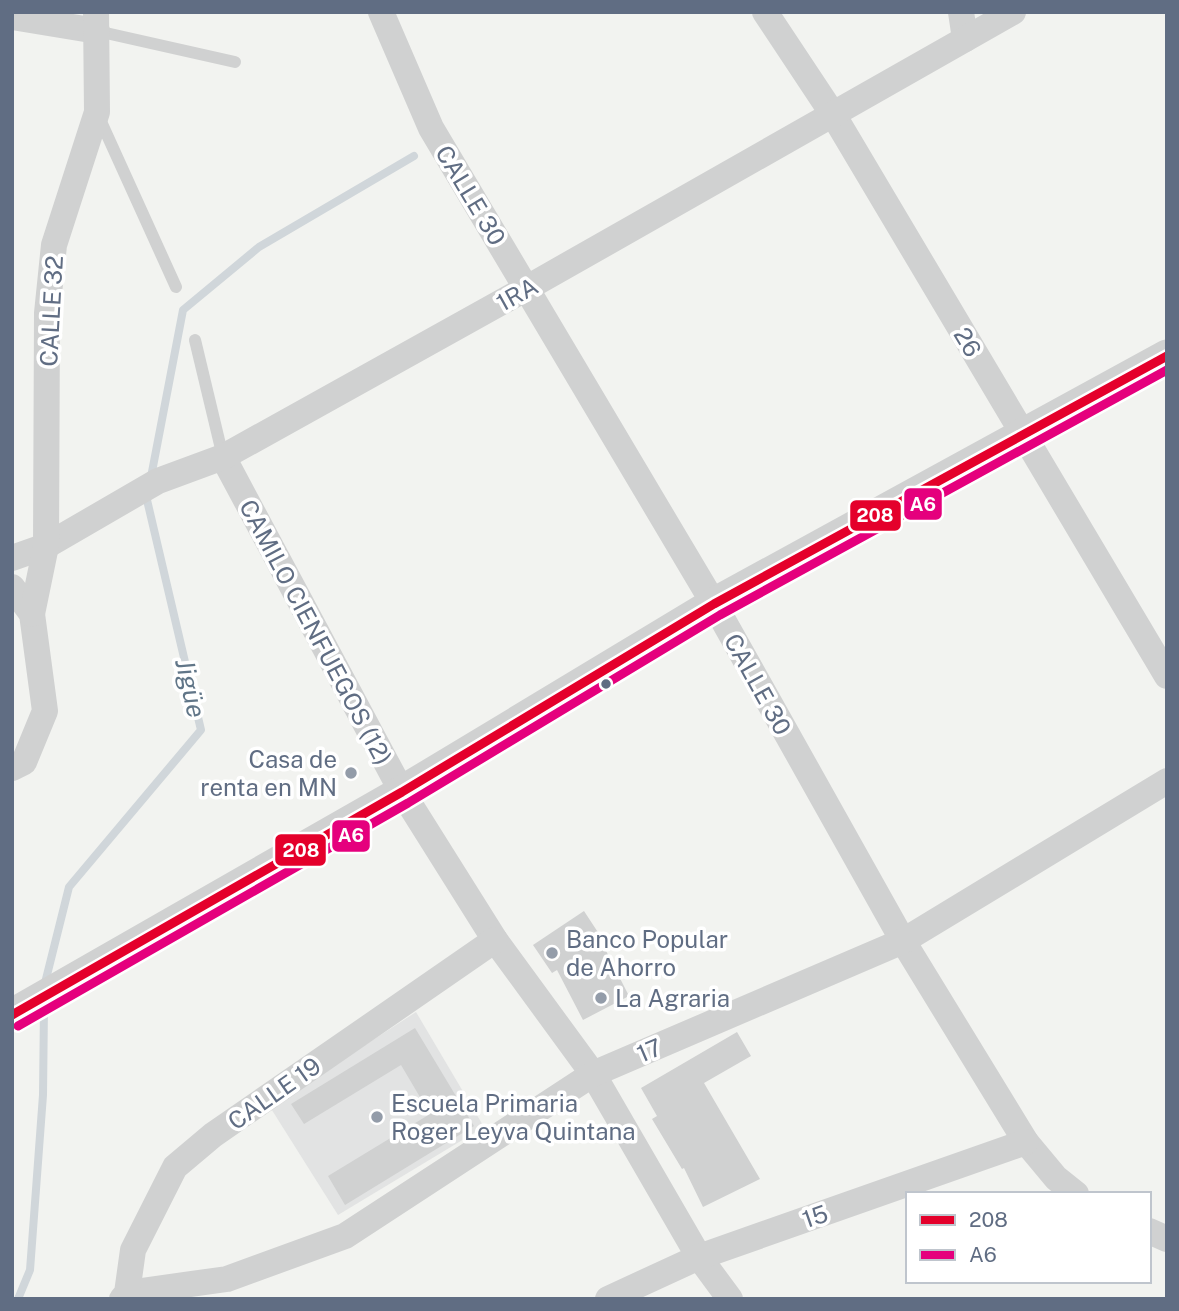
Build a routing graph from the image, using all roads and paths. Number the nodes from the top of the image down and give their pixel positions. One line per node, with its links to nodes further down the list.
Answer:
1 (381, 12): 12 (street, CALLE 30)
2 (765, 12): 10 (street, 26)
3 (961, 12): 7 (street)
4 (1013, 12): 7 (street, 1RA)
5 (12, 17): 6 (street)
6 (96, 22): 8 (lane); 9 (street, CALLE 32)
7 (965, 39): 10 (street, 1RA)
8 (235, 62)
9 (97, 112): 11 (lane); 17 (street, CALLE 32)
10 (834, 116): 12 (street, 1RA); 15 (street, 26)
11 (176, 287)
12 (527, 288): 16 (street, 1RA); 20 (street, CALLE 30)
13 (195, 340): 16 (lane)
14 (1167, 356): 15 (street)
15 (1024, 436): 20 (street); 22 (street, 26)
16 (223, 457): 17 (street, 1RA); 25 (street, CAMILO CIENFUEGOS (12))
17 (46, 546): 18 (street, 1RA); 21 (street, CALLE 32)
18 (12, 558)
19 (12, 587): 21 (street)
20 (714, 604): 25 (street); 27 (street, CALLE 30)
21 (33, 614): 23 (street)
22 (1167, 676)
23 (12, 768)
24 (1167, 781): 27 (street, 17)
25 (402, 792): 26 (street, CAMILO CIENFUEGOS (12)); 28 (street)
26 (495, 940): 29 (street, CAMILO CIENFUEGOS (12)); 35 (street, CALLE 19)
27 (903, 941): 29 (street, 17); 30 (street, CALLE 30)
28 (16, 1013)
29 (593, 1074): 34 (street, CAMILO CIENFUEGOS (12)); 35 (street, 17)
30 (1026, 1142): 31 (street, CALLE 30); 34 (street, 15)
31 (1074, 1192)
32 (1151, 1232): 33 (street)
33 (1167, 1239)
34 (699, 1257): 36 (street, 15); 37 (street, CAMILO CIENFUEGOS (12))
35 (124, 1296)
36 (608, 1299)
37 (730, 1299)

